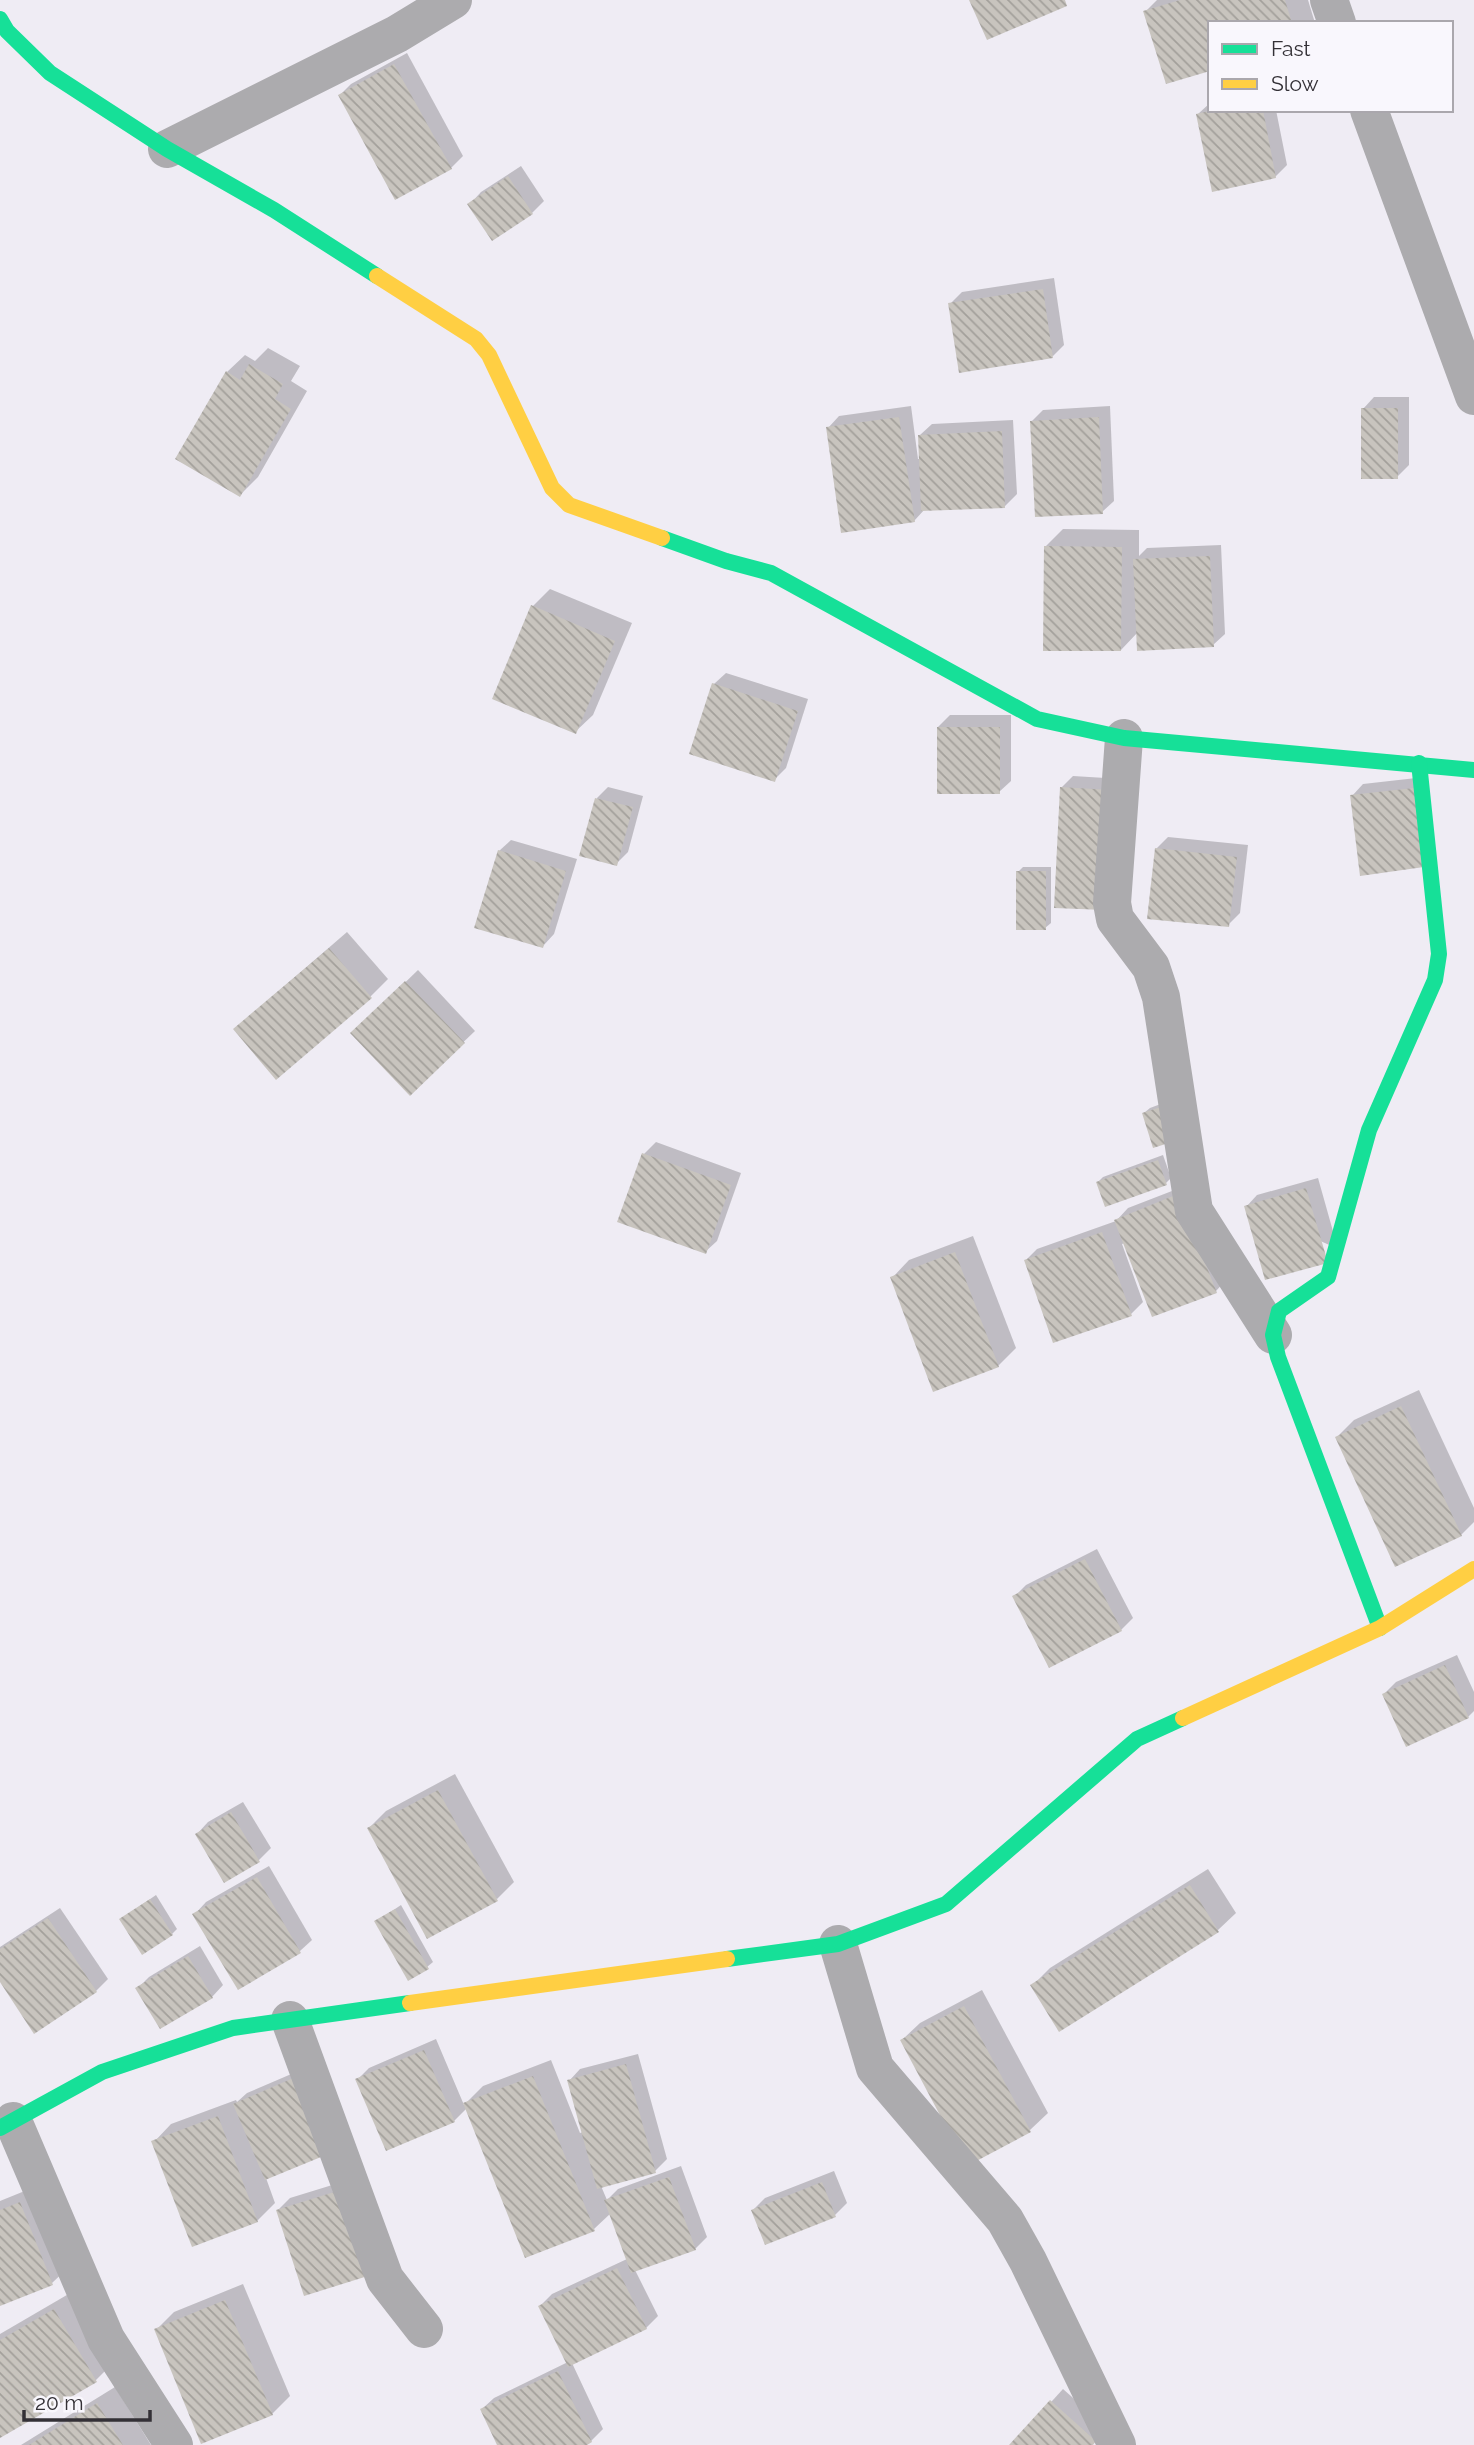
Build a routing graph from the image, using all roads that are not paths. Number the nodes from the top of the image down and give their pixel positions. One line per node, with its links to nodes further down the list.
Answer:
1 (453, 0): 6 (street)
2 (1329, 0): 4 (street)
3 (0, 19): 6 (street)
4 (1336, 21)
5 (1370, 112): 7 (street)
6 (167, 149): 8 (street)
7 (1474, 396)
8 (1124, 738): 9 (street); 11 (street)
9 (1419, 763): 10 (street); 11 (street)
10 (1474, 770)
11 (1273, 1335): 13 (street)
12 (1474, 1569): 13 (street)
13 (1380, 1628): 14 (street)
14 (838, 1944): 15 (street); 19 (street)
15 (290, 2020): 16 (street); 17 (street)
16 (6, 2124): 18 (street)
17 (424, 2329)
18 (173, 2445)
19 (1117, 2445)

